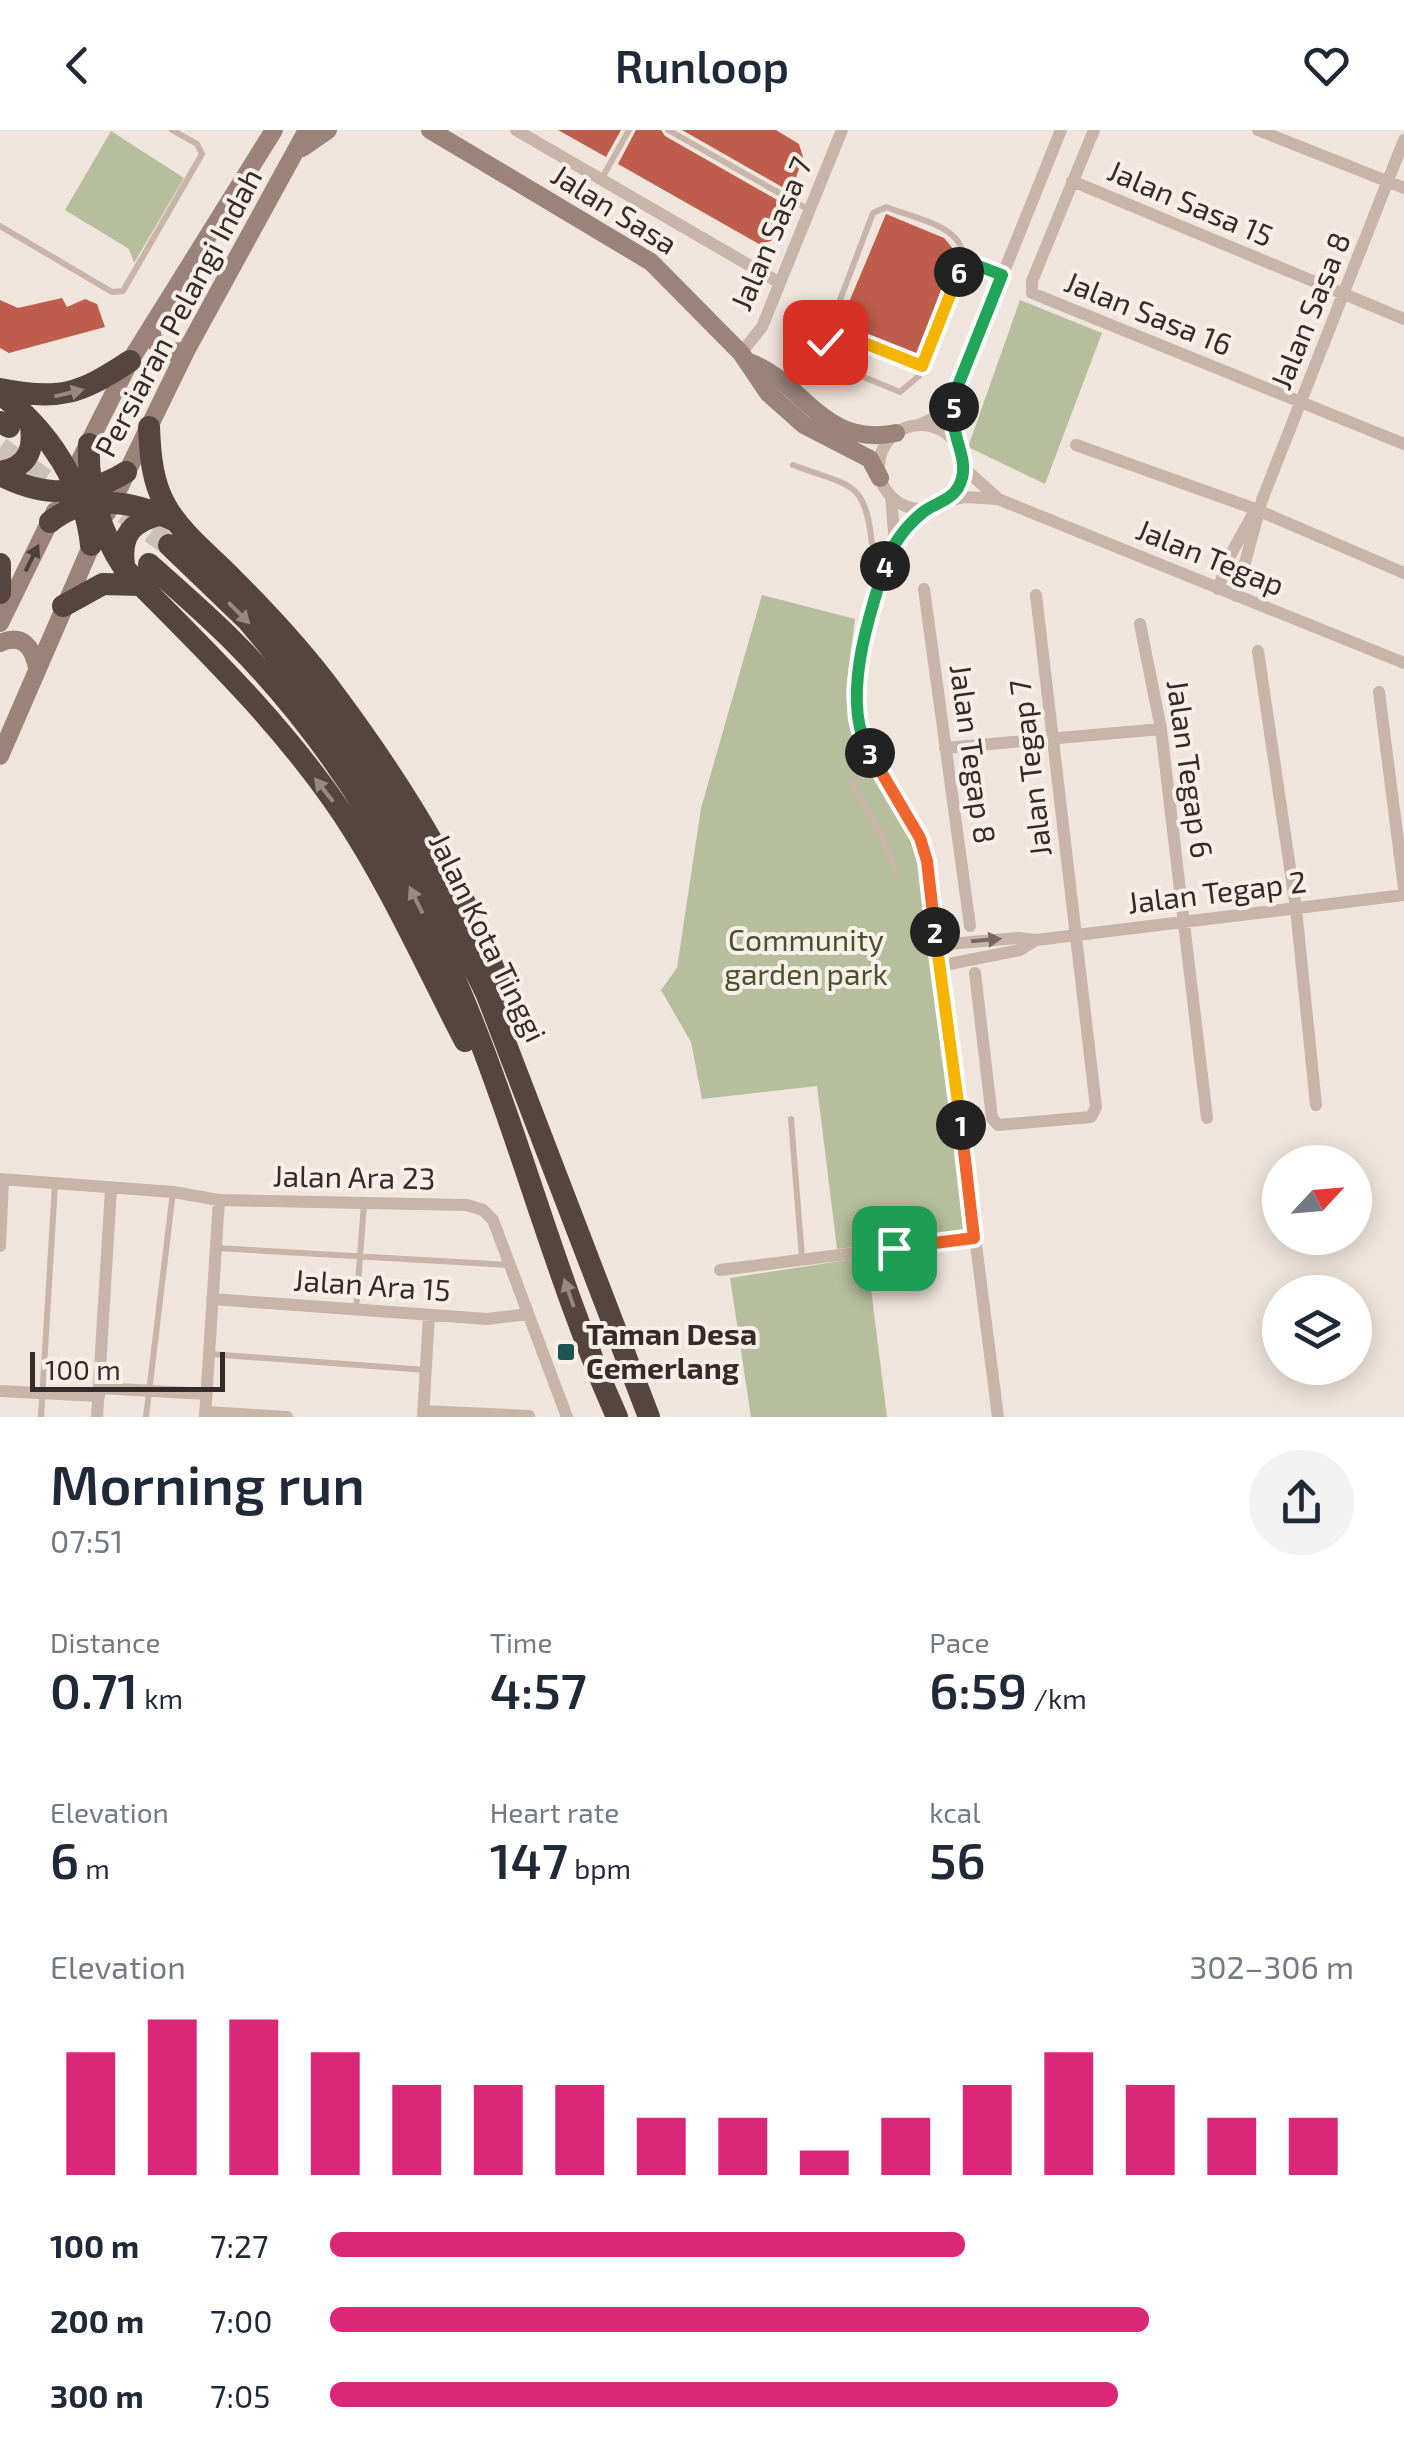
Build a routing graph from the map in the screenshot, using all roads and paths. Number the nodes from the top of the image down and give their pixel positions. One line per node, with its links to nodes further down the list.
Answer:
1 (172, 130): 21 (lane)
2 (307, 130): 15 (main road, Persiaran Pelangi Indah)
3 (328, 130): 15 (main road)
4 (430, 130): 30 (main road, Jalan Sasa)
5 (516, 130): 16 (street)
6 (629, 130): 16 (lane)
7 (668, 130): 20 (lane)
8 (824, 130): 12 (street)
9 (1061, 130): 23 (street)
10 (1094, 130): 17 (street)
11 (1258, 130): 18 (street)
12 (840, 134): 20 (street, Jalan Sasa 7)
13 (270, 135): 27 (main road, Persiaran Pelangi Indah)
14 (1404, 140): 18 (street, Jalan Sasa 8)
15 (294, 154): 29 (main road, Persiaran Pelangi Indah)
16 (601, 179): 24 (street)
17 (1072, 181): 25 (street, Jalan Sasa 15); 35 (street, Jalan Sasa 16)
18 (1389, 182): 19 (street); 25 (street, Jalan Sasa 8)
19 (1404, 188)
20 (811, 211): 24 (street, Jalan Sasa 7)
21 (0, 226)
22 (963, 260): 23 (lane); 28 (lane); 32 (lane)
23 (1002, 275): 34 (street)
24 (780, 283): 30 (street, Jalan Sasa 7)
25 (1344, 296): 26 (street, Jalan Sasa 15); 35 (street, Jalan Sasa 8)
26 (1404, 319)
27 (151, 327): 29 (main road); 31 (main road, Persiaran Pelangi Indah)
28 (829, 329): 32 (lane); 32 (lane)
29 (186, 351): 38 (main road, Persiaran Pelangi Indah)
30 (745, 358): 39 (main road, Jalan Sasa); 48 (main road, Jalan Sasa)
31 (130, 361): 33 (highway, one-way to 31); 41 (main road, Persiaran Pelangi Indah)
32 (922, 366)
33 (0, 392): 36 (highway)
34 (955, 393): 37 (street); 40 (street)
35 (1301, 402): 42 (street, Jalan Sasa 16); 53 (street, Jalan Sasa 8)
36 (13, 423): 47 (highway); 52 (highway)
37 (919, 425): 39 (street); 40 (street)
38 (150, 426): 46 (main road, Persiaran Pelangi Indah); 55 (highway)
39 (896, 433): 48 (street)
40 (954, 440): 45 (street)
41 (89, 444): 52 (highway)
42 (1404, 444)
43 (1076, 445): 53 (street)
44 (793, 464): 58 (lane)
45 (963, 467): 50 (street, Jalan Tegap); 51 (street)
46 (126, 472): 52 (highway)
47 (0, 473): 52 (highway)
48 (880, 478): 49 (street)
49 (891, 496): 54 (street); 58 (street)
50 (998, 500): 51 (street, Jalan Tegap); 63 (street, Jalan Tegap)
51 (946, 501): 54 (street)
52 (88, 503): 55 (highway); 56 (highway); 60 (highway); 67 (main road)
53 (1259, 506): 61 (street); 63 (street, Jalan Sasa 8); 66 (street, Jalan Sasa 8)
54 (926, 509): 58 (street)
55 (169, 518): 60 (highway); 92 (highway)
56 (50, 522): 68 (main road, one-way to 56)
57 (169, 545): 92 (highway, Jalan Kota Tinggi, one-way to 92)
58 (892, 548): 79 (street)
59 (0, 564): 64 (highway)
60 (138, 572): 67 (highway); 127 (highway, one-way to 60)
61 (1404, 574)
62 (924, 589): 77 (street, Jalan Tegap 8)
63 (1218, 589): 66 (street, Jalan Tegap)
64 (0, 593)
65 (1036, 595): 76 (street, Jalan Tegap 7)
66 (1236, 596): 72 (street, Jalan Tegap)
67 (63, 606): 73 (main road)
68 (0, 623)
69 (1140, 624): 75 (street, Jalan Tegap 6)
70 (0, 644): 73 (main road)
71 (1258, 651): 83 (street)
72 (1404, 663)
73 (37, 668): 78 (main road)
74 (1380, 692): 81 (street)
75 (1161, 729): 76 (street); 84 (street, Jalan Tegap 6)
76 (1053, 738): 77 (street); 86 (street, Jalan Tegap 7)
77 (946, 748): 85 (street, Jalan Tegap 8)
78 (0, 756)
79 (878, 767): 80 (lane); 88 (street)
80 (897, 875)
81 (1404, 888)
82 (1404, 895): 83 (street, Jalan Tegap 2)
83 (1296, 909): 84 (street, Jalan Tegap 2); 91 (street)
84 (1184, 923): 86 (street, Jalan Tegap 2); 93 (street, Jalan Tegap 6)
85 (970, 926)
86 (1076, 935): 87 (street, Jalan Tegap 2); 90 (street, Jalan Tegap 7)
87 (1036, 940): 88 (street, Jalan Tegap 2, one-way to 87); 89 (street, Jalan Tegap 2)
88 (936, 945): 89 (street)
89 (940, 966): 101 (street)
90 (975, 972)
91 (1316, 1105)
92 (535, 1116): 128 (highway, Jalan Kota Tinggi)
93 (1207, 1118)
94 (791, 1120): 105 (lane)
95 (2, 1180): 96 (street, Jalan Ara 23); 102 (street)
96 (55, 1184): 97 (street, Jalan Ara 23); 117 (lane)
97 (111, 1189): 98 (street, Jalan Ara 23); 116 (street)
98 (173, 1192): 99 (street, Jalan Ara 23); 114 (lane)
99 (219, 1200): 100 (street, Jalan Ara 23); 103 (street)
100 (364, 1203): 104 (lane); 106 (street, Jalan Ara 23)
101 (974, 1238): 105 (street); 129 (street)
102 (0, 1246)
103 (216, 1248): 104 (lane); 108 (street)
104 (360, 1257): 106 (lane); 109 (lane)
105 (802, 1259): 107 (street)
106 (509, 1265): 110 (street, Jalan Ara 23)
107 (720, 1270)
108 (212, 1299): 109 (street, Jalan Ara 15); 112 (street)
109 (356, 1310): 111 (street, Jalan Ara 15)
110 (528, 1314): 111 (street, Jalan Ara 15); 126 (street, Jalan Ara 23)
111 (429, 1315): 113 (street)
112 (209, 1354): 113 (lane); 118 (street)
113 (426, 1370): 119 (street)
114 (148, 1390): 116 (street); 118 (street); 124 (lane)
115 (0, 1391): 117 (street)
116 (99, 1392): 117 (street); 123 (street)
117 (42, 1393): 122 (lane)
118 (207, 1394): 120 (street)
119 (423, 1414): 121 (street)
120 (205, 1415): 125 (street)
121 (529, 1416)
122 (41, 1417)
123 (97, 1417)
124 (146, 1417)
125 (287, 1417)
126 (567, 1417)
127 (616, 1417)
128 (649, 1417)
129 (998, 1417)

